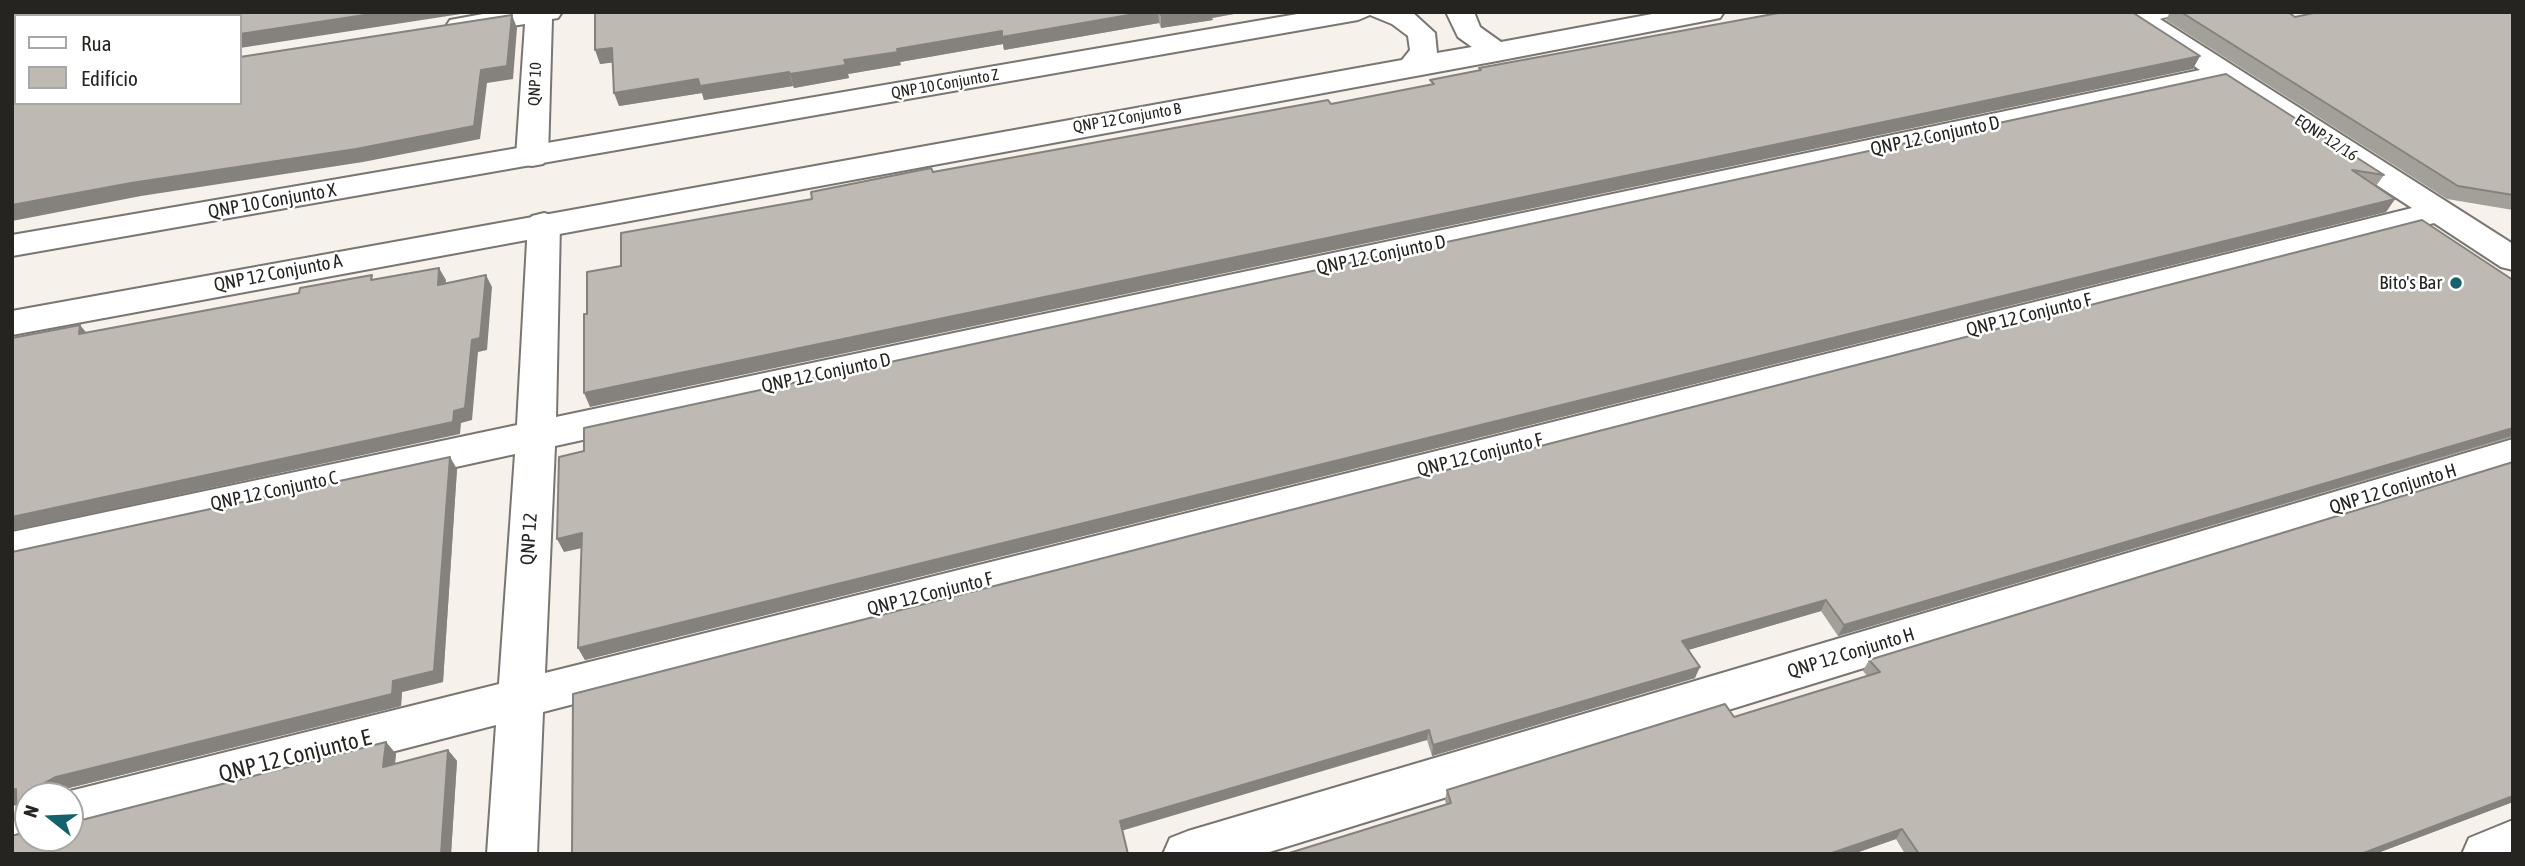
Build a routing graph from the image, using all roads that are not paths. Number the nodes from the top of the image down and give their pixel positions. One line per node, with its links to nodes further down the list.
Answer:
1 (1358, 12): 11 (street, QNP 10 Conjunto Z)
2 (1381, 12): 9 (street)
3 (1460, 12): 8 (street)
4 (1710, 12): 8 (street, QNP 12 Conjunto B)
5 (542, 13): 7 (street); 11 (street, QNP 10)
6 (2145, 14): 10 (street, EQNP 12/16)
7 (430, 30)
8 (1497, 52): 9 (street, QNP 12 Conjunto B)
9 (1410, 67): 13 (street, QNP 12 Conjunto B)
10 (2226, 73): 12 (street, EQNP 12/16); 17 (street, QNP 12 Conjunto D)
11 (532, 157): 14 (street, QNP 10 Conjunto X)
12 (2440, 211): 15 (street, EQNP 12/16); 20 (street, QNP 12 Conjunto F)
13 (544, 223): 16 (street, QNP 12 Conjunto A); 17 (street, QNP 12)
14 (12, 246)
15 (2513, 259)
16 (12, 323)
17 (536, 434): 19 (street, QNP 12 Conjunto C); 20 (street, QNP 12)
18 (2513, 453): 24 (street, QNP 12 Conjunto H)
19 (12, 548)
20 (519, 699): 21 (street, QNP 12 Conjunto E); 23 (street, QNP 12)
21 (84, 809)
22 (2513, 844): 25 (street)
23 (512, 854)
24 (1188, 854)
25 (2487, 854)

